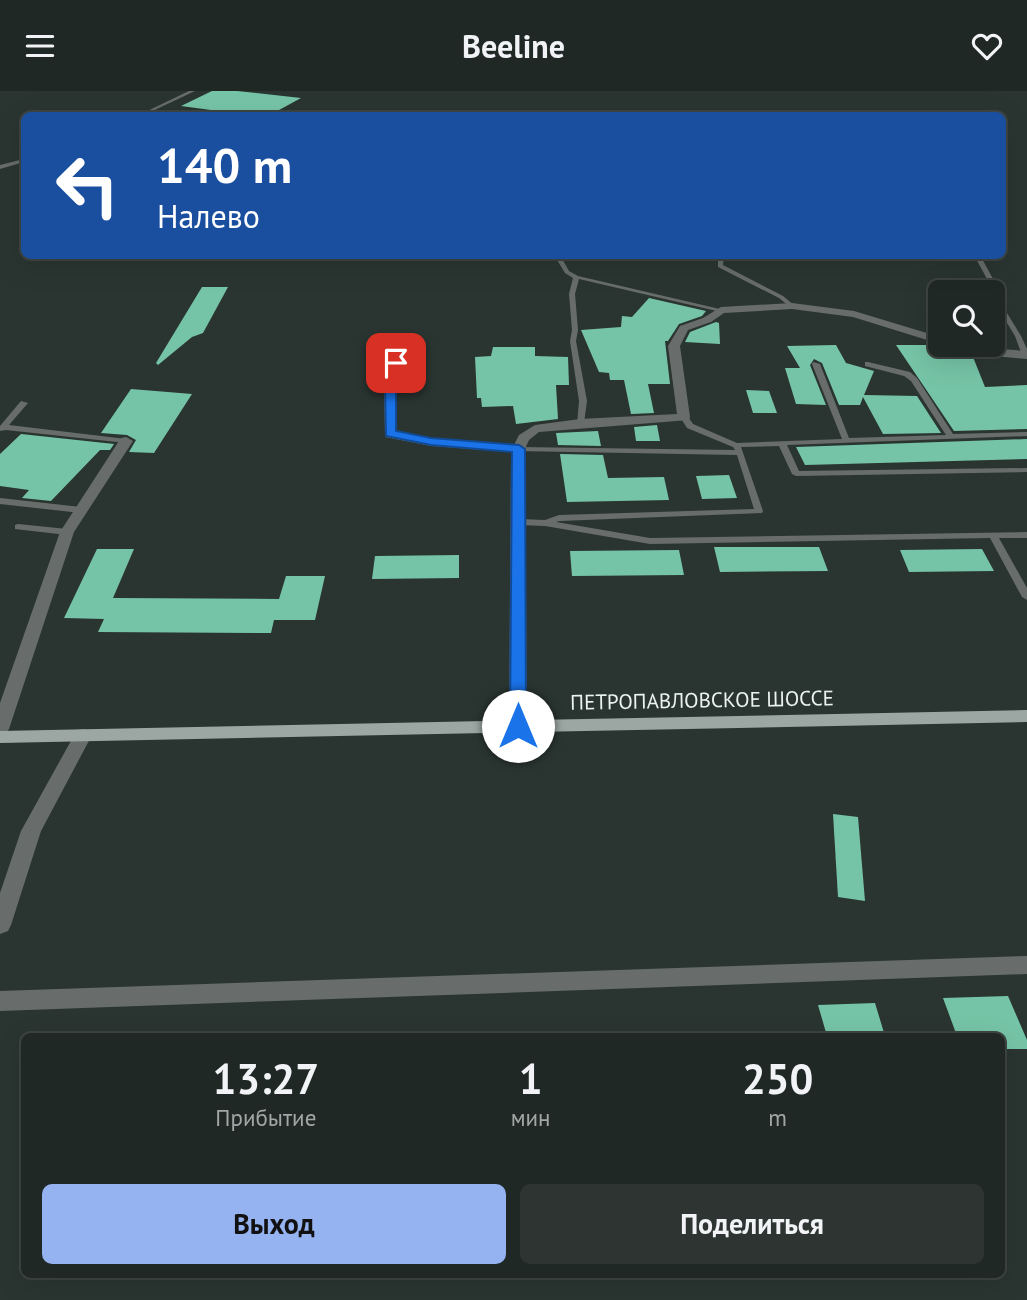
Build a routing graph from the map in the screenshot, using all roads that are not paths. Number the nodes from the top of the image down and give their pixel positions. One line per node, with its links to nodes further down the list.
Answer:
1 (194, 91): 2 (lane)
2 (148, 112)
3 (21, 162): 4 (lane)
4 (0, 167)
5 (559, 259): 8 (lane)
6 (721, 259): 9 (lane)
7 (979, 259): 14 (lane)
8 (576, 277): 10 (lane); 19 (lane)
9 (792, 306): 10 (street); 11 (street)
10 (721, 310): 18 (street)
11 (928, 337)
12 (402, 341): 26 (street)
13 (1005, 353): 14 (street)
14 (1027, 355)
15 (816, 364): 23 (lane)
16 (868, 364): 22 (lane)
17 (24, 403): 20 (lane)
18 (684, 417): 19 (street); 27 (lane)
19 (580, 423): 26 (street)
20 (2, 429): 24 (lane)
21 (1027, 434): 22 (lane)
22 (951, 437): 23 (lane)
23 (846, 440): 25 (lane)
24 (126, 441): 30 (street)
25 (781, 442): 27 (lane); 28 (lane)
26 (519, 449): 27 (lane); 31 (street)
27 (738, 449): 32 (lane)
28 (1027, 470)
29 (0, 501): 30 (lane)
30 (81, 510): 34 (street)
31 (519, 522): 32 (lane); 39 (street)
32 (545, 523): 35 (lane)
33 (18, 527): 34 (lane)
34 (67, 531): 40 (street)
35 (993, 535): 36 (lane); 37 (lane)
36 (1027, 535)
37 (1027, 597)
38 (1027, 716): 39 (main road, ПЕТРОПАВЛОВСКОЕ ШОССЕ)
39 (518, 726): 41 (main road, ПЕТРОПАВЛОВСКОЕ ШОССЕ)
40 (0, 729)
41 (83, 735): 42 (main road, ПЕТРОПАВЛОВСКОЕ ШОССЕ); 43 (street)
42 (0, 737)
43 (0, 925)
44 (1027, 965): 45 (street)
45 (0, 1001)

